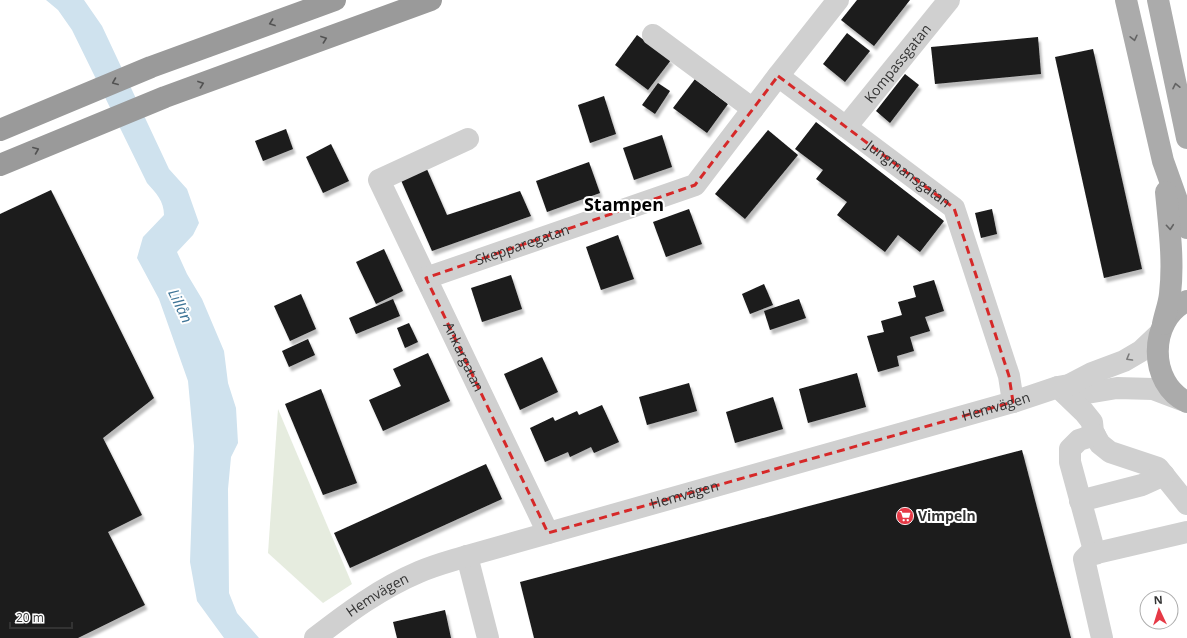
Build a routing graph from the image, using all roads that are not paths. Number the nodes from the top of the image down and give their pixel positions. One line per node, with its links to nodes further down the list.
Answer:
1 (336, 0): 11 (highway, one-way to 11)
2 (431, 0): 15 (highway, one-way to 2)
3 (838, 0): 8 (street, Skepparegatan)
4 (949, 0): 10 (street, Kompassgatan)
5 (1126, 0): 14 (main road, one-way to 14)
6 (1158, 0): 12 (main road, one-way to 6)
7 (653, 35): 9 (street)
8 (778, 76): 9 (street, Skepparegatan); 10 (street, Jungmansgatan)
9 (753, 109): 17 (street, Skepparegatan)
10 (846, 127): 23 (street, Jungmansgatan)
11 (0, 130)
12 (1187, 138)
13 (468, 139): 17 (street, Ankargatan)
14 (1163, 161): 16 (main road); 19 (main road, one-way to 19)
15 (0, 165)
16 (1187, 228)
17 (426, 278): 29 (street, Ankargatan)
18 (1186, 298): 19 (main road)
19 (1161, 329): 20 (street, Hemvägen, one-way to 20); 22 (main road)
20 (1064, 386): 21 (street); 23 (street, Hemvägen); 24 (street)
21 (1117, 388): 22 (street); 24 (street)
22 (1185, 401)
23 (1013, 402): 29 (street, Hemvägen)
24 (1094, 429): 25 (street); 26 (street)
25 (1164, 475): 26 (street); 27 (street)
26 (1080, 501): 30 (street)
27 (1187, 504)
28 (1187, 532): 30 (street)
29 (548, 533): 31 (street, Hemvägen)
30 (1095, 554): 34 (street)
31 (466, 556): 32 (street, Hemvägen); 33 (street)
32 (316, 637)
33 (488, 638)
34 (1102, 638)

